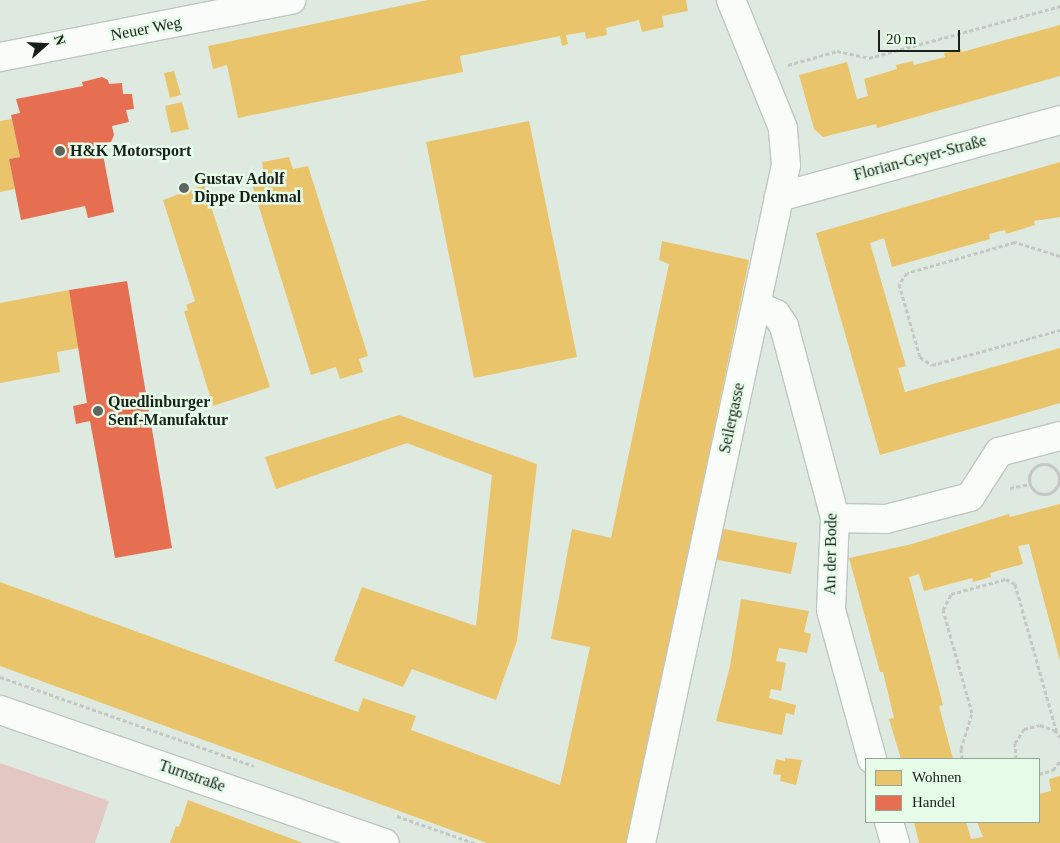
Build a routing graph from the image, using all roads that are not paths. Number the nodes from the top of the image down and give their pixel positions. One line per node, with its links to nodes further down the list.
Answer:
1 (291, 0): 3 (street, Neuer Weg)
2 (731, 0): 5 (street, Seilergasse)
3 (0, 57)
4 (1060, 120): 5 (street, Florian-Geyer-Straße)
5 (779, 197): 6 (street, Seilergasse)
6 (756, 306): 8 (street, An der Bode); 13 (street, Seilergasse)
7 (1060, 436): 8 (street)
8 (835, 518): 10 (street, An der Bode)
9 (0, 710): 12 (street, Turnstraße)
10 (872, 758)
11 (889, 823): 14 (street)
12 (385, 843)
13 (641, 843)
14 (895, 843)

